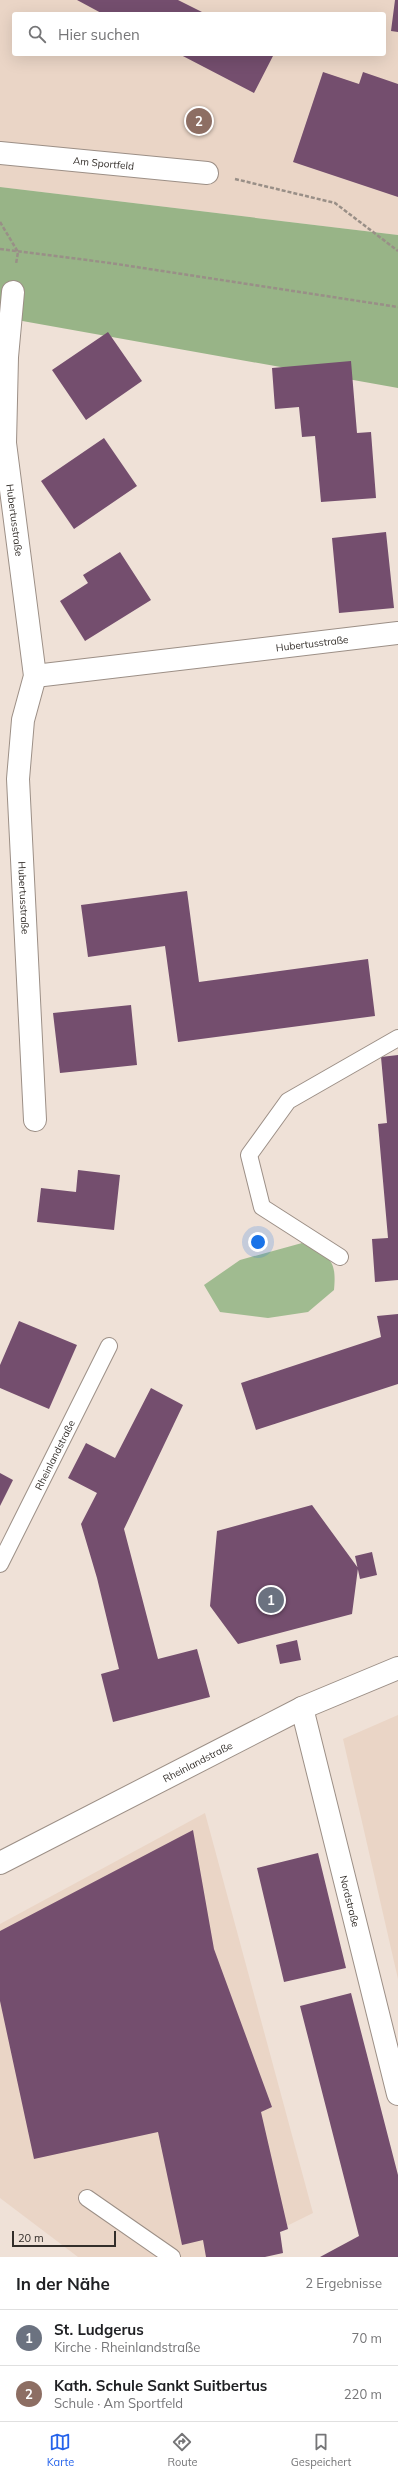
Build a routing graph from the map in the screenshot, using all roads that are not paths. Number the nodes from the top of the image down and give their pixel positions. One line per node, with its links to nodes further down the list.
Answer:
1 (0, 153): 2 (street, Am Sportfeld)
2 (207, 173)
3 (13, 292): 5 (street, Hubertusstraße)
4 (398, 633): 5 (street, Hubertusstraße)
5 (35, 676): 7 (street, Hubertusstraße)
6 (398, 1038): 8 (lane)
7 (35, 1120)
8 (340, 1257)
9 (109, 1346): 10 (lane, Rheinlandstraße)
10 (0, 1564)
11 (398, 1668): 12 (street, Rheinlandstraße)
12 (302, 1708): 13 (street, Rheinlandstraße); 14 (street, Nordstraße)
13 (0, 1863)
14 (398, 2094)
15 (88, 2198): 16 (lane)
16 (172, 2257)

